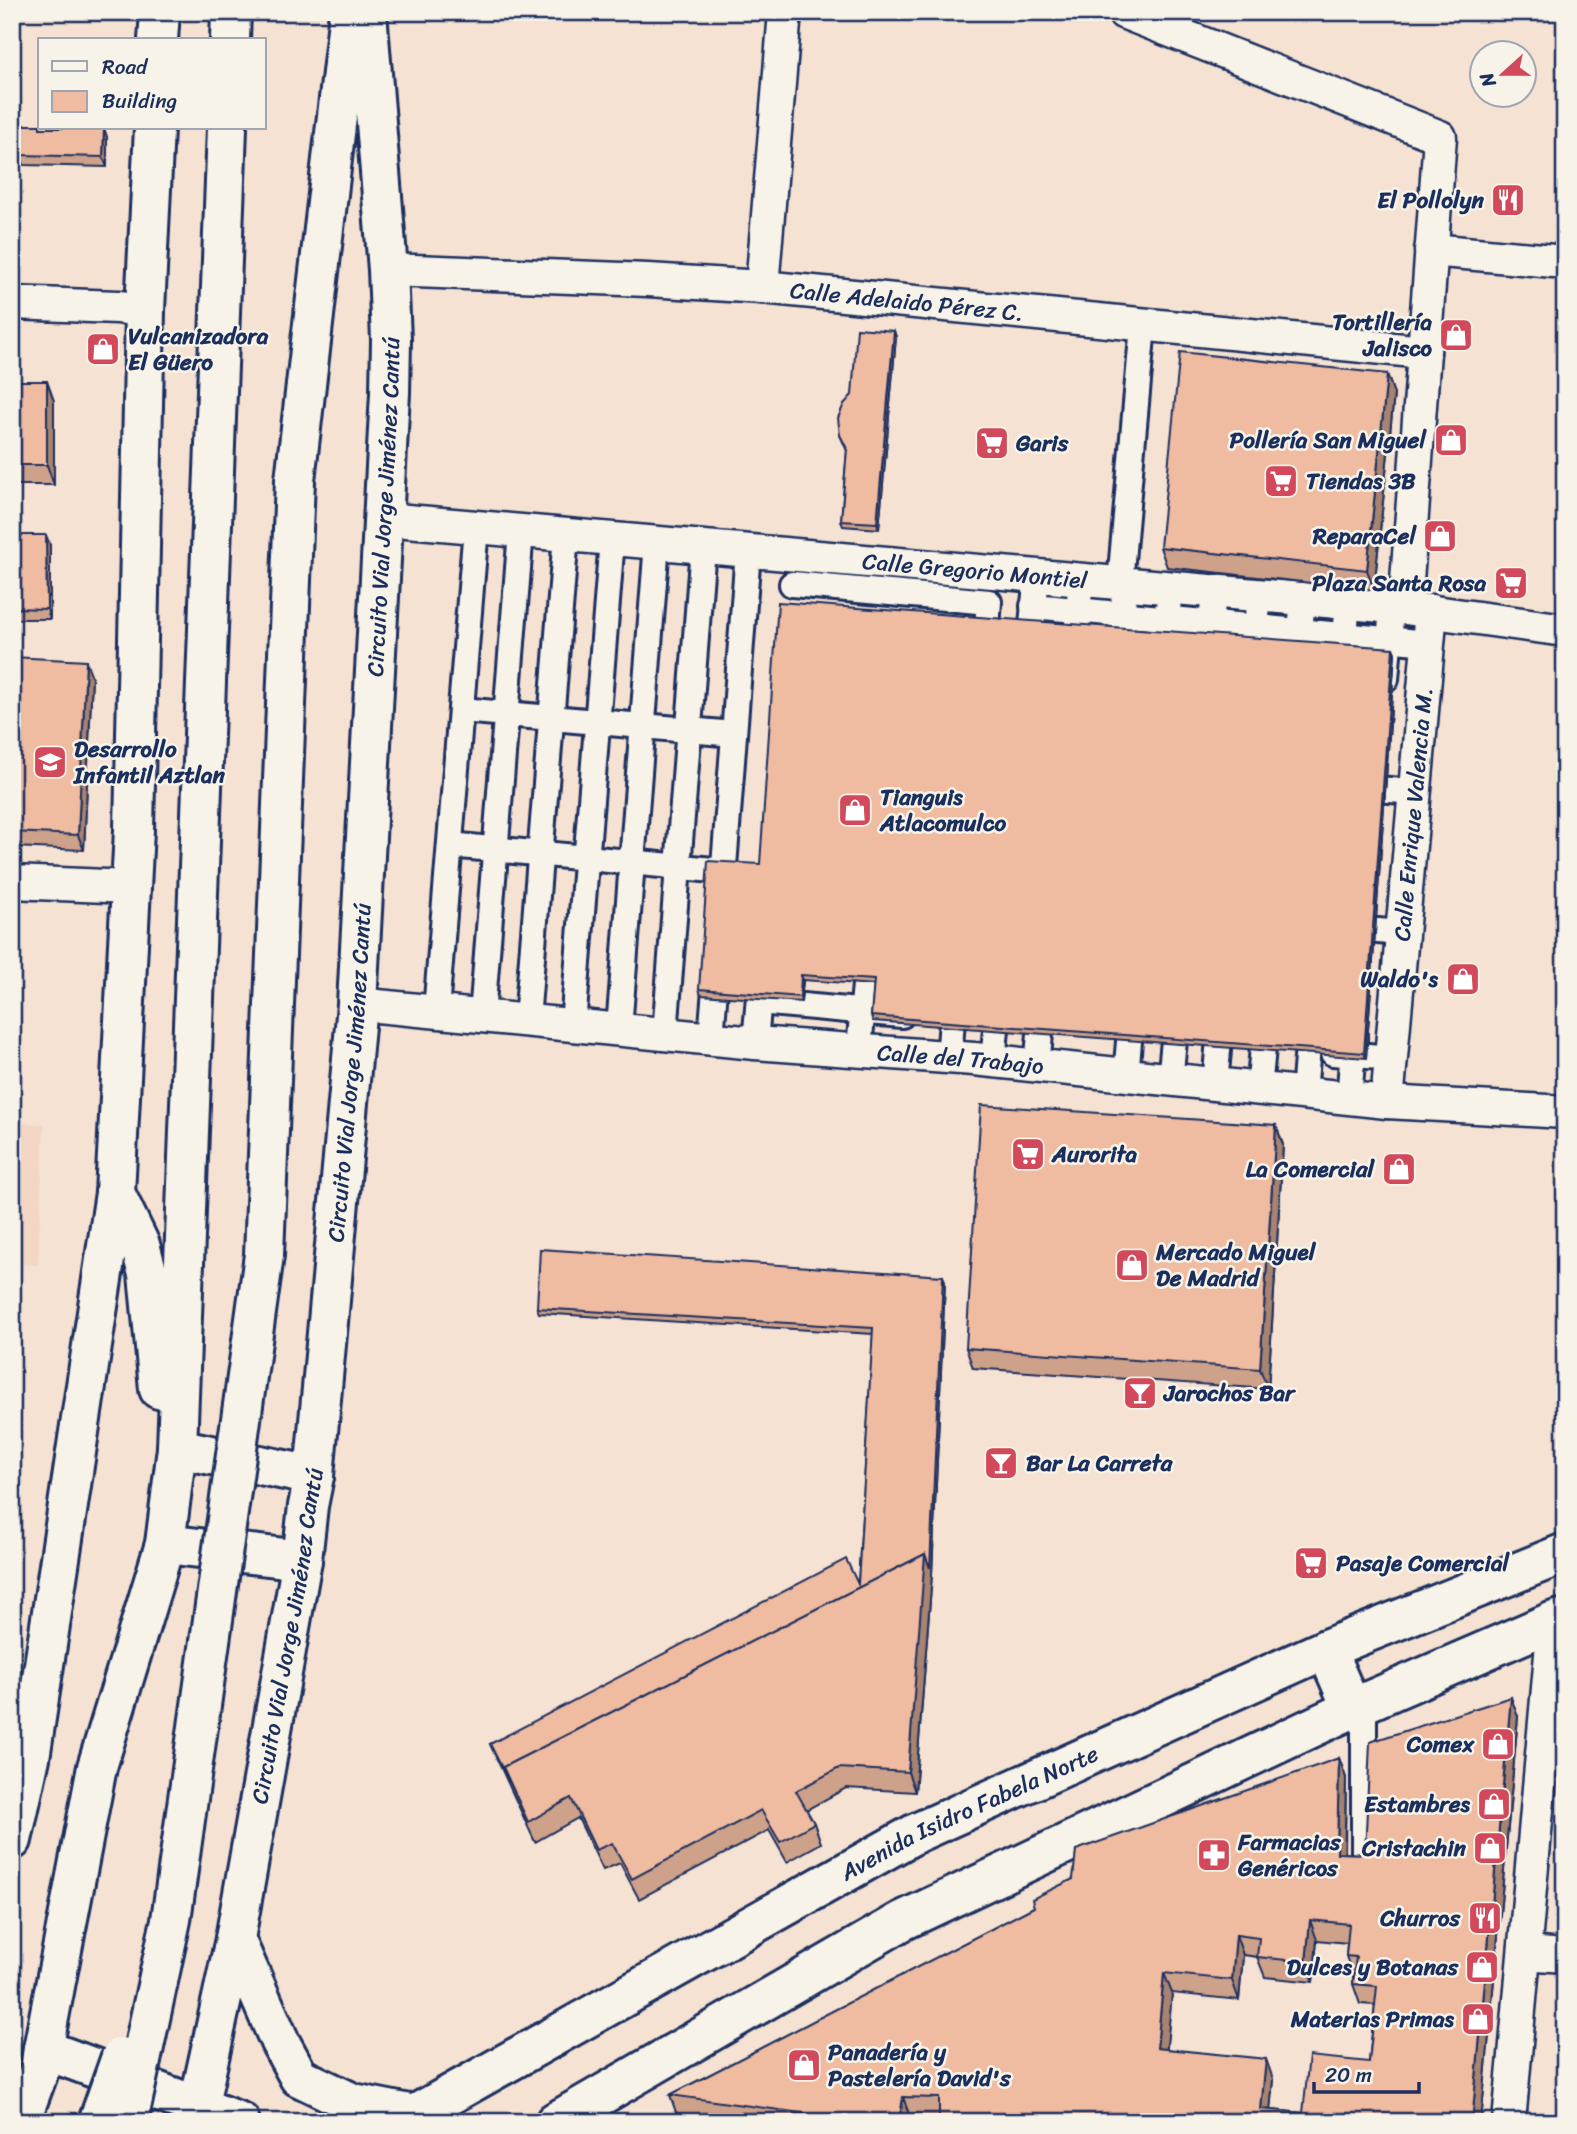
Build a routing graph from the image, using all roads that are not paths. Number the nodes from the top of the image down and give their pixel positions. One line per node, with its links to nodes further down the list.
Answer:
1 (160, 12): 7 (main road)
2 (231, 12): 8 (main road)
3 (349, 12): 146 (main road, bridge)
4 (367, 12): 13 (main road, Circuito Vial Jorge Jiménez Cantú)
5 (785, 12): 14 (street)
6 (1123, 12): 11 (street, Calle Enrique Valencia M.)
7 (158, 38)
8 (230, 38)
9 (154, 130): 16 (main road)
10 (227, 130): 135 (main road)
11 (1432, 250): 12 (street); 18 (street, Calle Enrique Valencia M.)
12 (1565, 262)
13 (388, 270): 14 (street, Calle Adelaido Pérez C.); 19 (main road, Circuito Vial Jorge Jiménez Cantú)
14 (762, 287): 17 (street, Calle Adelaido Pérez C.)
15 (12, 303): 16 (street)
16 (145, 310): 80 (main road)
17 (1143, 325): 18 (street, Calle Adelaido Pérez C.); 31 (street)
18 (1424, 352): 39 (street, Calle Enrique Valencia M.)
19 (384, 519): 20 (street, Calle Gregorio Montiel); 100 (main road, Circuito Vial Jorge Jiménez Cantú)
20 (475, 527): 21 (street, Calle Gregorio Montiel); 60 (street)
21 (521, 531): 22 (street, Calle Gregorio Montiel); 61 (street)
22 (566, 535): 23 (street, Calle Gregorio Montiel); 62 (street)
23 (612, 539): 24 (street, Calle Gregorio Montiel); 63 (street)
24 (657, 543): 25 (street, Calle Gregorio Montiel); 64 (street)
25 (703, 547): 26 (street, Calle Gregorio Montiel); 65 (street)
26 (748, 551): 27 (street, Calle Gregorio Montiel); 66 (street)
27 (793, 570): 28 (street, Calle Gregorio Montiel); 29 (street); 40 (street)
28 (946, 583): 30 (street, Calle Gregorio Montiel); 32 (street); 43 (street); 50 (street)
29 (844, 589): 32 (street); 41 (street)
30 (1035, 591): 33 (street, Calle Gregorio Montiel); 51 (street)
31 (1123, 593): 33 (street, Calle Gregorio Montiel); 36 (street, Calle Gregorio Montiel); 53 (street)
32 (900, 594): 42 (street)
33 (1080, 595): 52 (street)
34 (1259, 595): 35 (street, Calle Gregorio Montiel); 38 (street, Calle Gregorio Montiel); 44 (street)
35 (1303, 599): 37 (street, Calle Gregorio Montiel); 45 (street)
36 (1168, 603): 38 (street, Calle Gregorio Montiel); 54 (street)
37 (1348, 603): 39 (street, Calle Gregorio Montiel); 47 (street)
38 (1213, 606): 44 (street); 55 (street)
39 (1409, 609): 46 (street, Calle Gregorio Montiel); 48 (street); 49 (street, Calle Enrique Valencia M.)
40 (790, 612)
41 (842, 617)
42 (898, 622)
43 (943, 625)
44 (1256, 626): 45 (street); 56 (street)
45 (1300, 630): 47 (street); 57 (street)
46 (1565, 631)
47 (1345, 634): 48 (street); 58 (street)
48 (1389, 638): 49 (street); 59 (street)
49 (1428, 643): 70 (street, Calle Enrique Valencia M.)
50 (983, 671)
51 (1027, 675)
52 (1072, 679)
53 (1116, 683)
54 (1161, 687)
55 (1205, 691)
56 (1250, 695)
57 (1294, 699)
58 (1339, 703)
59 (1383, 706)
60 (461, 710): 61 (street); 72 (street)
61 (506, 714): 62 (street); 73 (street)
62 (552, 718): 63 (street); 74 (street)
63 (597, 722): 64 (street); 75 (street)
64 (643, 726): 65 (street); 76 (street)
65 (689, 729): 66 (street); 77 (street)
66 (734, 734): 78 (street)
67 (1378, 761): 69 (street)
68 (1331, 785): 69 (street)
69 (1376, 789): 70 (street); 71 (street)
70 (1415, 792): 86 (street, Calle Enrique Valencia M.)
71 (1374, 814)
72 (450, 845): 73 (street); 101 (street)
73 (495, 849): 74 (street); 103 (street)
74 (541, 853): 75 (street); 105 (street)
75 (586, 858): 76 (street); 108 (street)
76 (633, 862): 77 (street); 110 (street)
77 (678, 866): 78 (street); 111 (street)
78 (724, 871): 82 (street)
79 (12, 882): 80 (street)
80 (130, 887): 134 (main road)
81 (1366, 904): 85 (street)
82 (720, 922)
83 (870, 926): 118 (street)
84 (1319, 926): 85 (street)
85 (1363, 930): 86 (street); 88 (street)
86 (1402, 933): 123 (street, Calle Enrique Valencia M.)
87 (718, 947): 113 (street)
88 (1361, 957)
89 (762, 965): 99 (street)
90 (956, 969): 106 (street)
91 (1001, 973): 107 (street)
92 (1045, 977): 109 (street)
93 (1134, 985): 112 (street)
94 (1224, 987): 116 (street)
95 (1179, 988): 114 (street)
96 (910, 990): 104 (street)
97 (1268, 991): 117 (street)
98 (1313, 995): 119 (street)
99 (759, 1002): 104 (street); 115 (street)
100 (356, 1004): 101 (street, Calle del Trabajo); 136 (main road, Circuito Vial Jorge Jiménez Cantú)
101 (436, 1012): 103 (street, Calle del Trabajo)
102 (1356, 1013): 121 (street)
103 (482, 1016): 105 (street, Calle del Trabajo)
104 (907, 1016): 106 (street); 120 (street)
105 (527, 1020): 108 (street, Calle del Trabajo)
106 (952, 1020): 107 (street); 122 (street)
107 (996, 1023): 109 (street); 124 (street)
108 (573, 1025): 110 (street, Calle del Trabajo)
109 (1052, 1028): 125 (street)
110 (619, 1029): 111 (street, Calle del Trabajo)
111 (665, 1034): 113 (street, Calle del Trabajo)
112 (1119, 1034): 114 (street); 126 (street)
113 (711, 1038): 115 (street, Calle del Trabajo)
114 (1174, 1038): 116 (street); 127 (street)
115 (755, 1043): 118 (street, Calle del Trabajo)
116 (1219, 1043): 117 (street); 128 (street)
117 (1263, 1046): 119 (street); 129 (street)
118 (859, 1049): 120 (street, Calle del Trabajo)
119 (1308, 1051): 121 (street); 130 (street)
120 (904, 1054): 122 (street, Calle del Trabajo)
121 (1352, 1054): 123 (street); 131 (street)
122 (948, 1058): 124 (street, Calle del Trabajo)
123 (1391, 1058): 132 (street, Calle Enrique Valencia M.)
124 (993, 1062): 125 (street, Calle del Trabajo)
125 (1037, 1067): 126 (street, Calle del Trabajo)
126 (1126, 1076): 127 (street, Calle del Trabajo)
127 (1170, 1080): 128 (street, Calle del Trabajo)
128 (1215, 1085): 129 (street, Calle del Trabajo)
129 (1259, 1089): 130 (street, Calle del Trabajo)
130 (1304, 1094): 131 (street, Calle del Trabajo)
131 (1349, 1098): 132 (street, Calle del Trabajo)
132 (1387, 1102): 133 (street, Calle del Trabajo)
133 (1565, 1112)
134 (116, 1193): 135 (main road); 143 (main road)
135 (177, 1448): 136 (main road); 137 (main road)
136 (314, 1476): 139 (main road, Circuito Vial Jorge Jiménez Cantú)
137 (165, 1544): 139 (main road); 150 (main road)
138 (1565, 1553): 141 (main road, Avenida Isidro Fabela Norte)
139 (302, 1560): 147 (main road, Circuito Vial Jorge Jiménez Cantú)
140 (1559, 1620): 142 (main road); 148 (street)
141 (1326, 1649): 142 (main road); 152 (main road, Avenida Isidro Fabela Norte)
142 (1358, 1706): 145 (street); 158 (main road)
143 (21, 1756): 144 (main road)
144 (12, 1840)
145 (1364, 1854)
146 (171, 1920): 155 (main road, bridge); 156 (main road, bridge)
147 (234, 1939): 151 (main road, Circuito Vial Jorge Jiménez Cantú); 152 (main road)
148 (1525, 1953): 149 (street); 159 (street)
149 (1565, 1956)
150 (42, 2058): 151 (main road); 153 (main road); 154 (main road)
151 (197, 2114): 157 (main road)
152 (405, 2118)
153 (20, 2122)
154 (31, 2122)
155 (98, 2122)
156 (128, 2122)
157 (240, 2122)
158 (555, 2122)
159 (1508, 2122)

